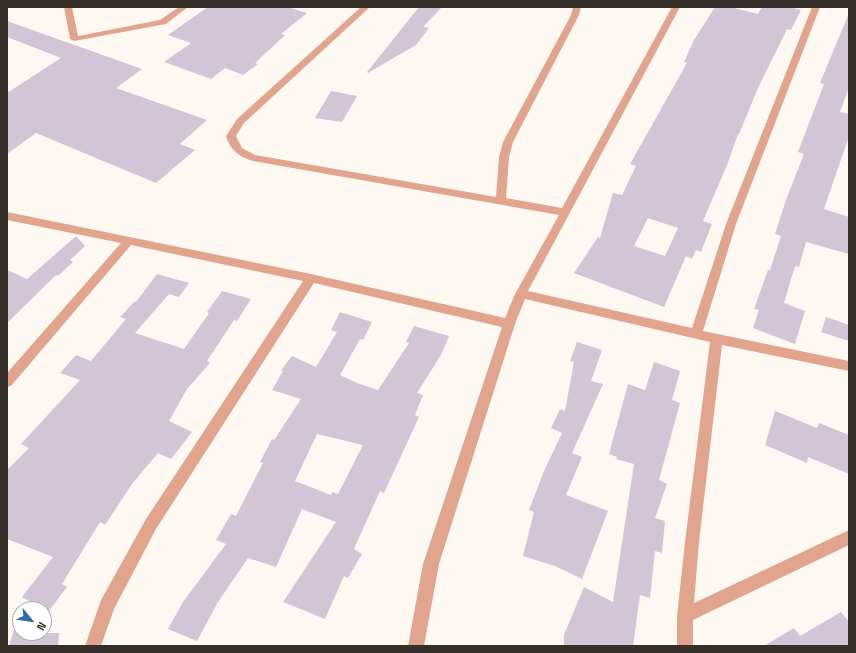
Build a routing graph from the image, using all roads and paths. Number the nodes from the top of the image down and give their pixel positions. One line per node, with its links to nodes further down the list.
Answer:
1 (68, 7): 2 (street)
2 (184, 7)
3 (366, 7): 7 (street)
4 (577, 7): 7 (street)
5 (676, 7): 8 (street)
6 (816, 7): 14 (street)
7 (501, 201): 8 (street)
8 (565, 212): 12 (street)
9 (7, 216): 10 (street)
10 (128, 242): 11 (street); 17 (street)
11 (311, 278): 13 (street); 20 (street)
12 (521, 294): 13 (street); 14 (street)
13 (509, 324): 21 (street)
14 (696, 334): 15 (street)
15 (717, 339): 16 (street); 19 (street)
16 (849, 366)
17 (7, 382)
18 (849, 537): 19 (street)
19 (685, 616): 22 (street)
20 (93, 646)
21 (416, 646)
22 (685, 646)

